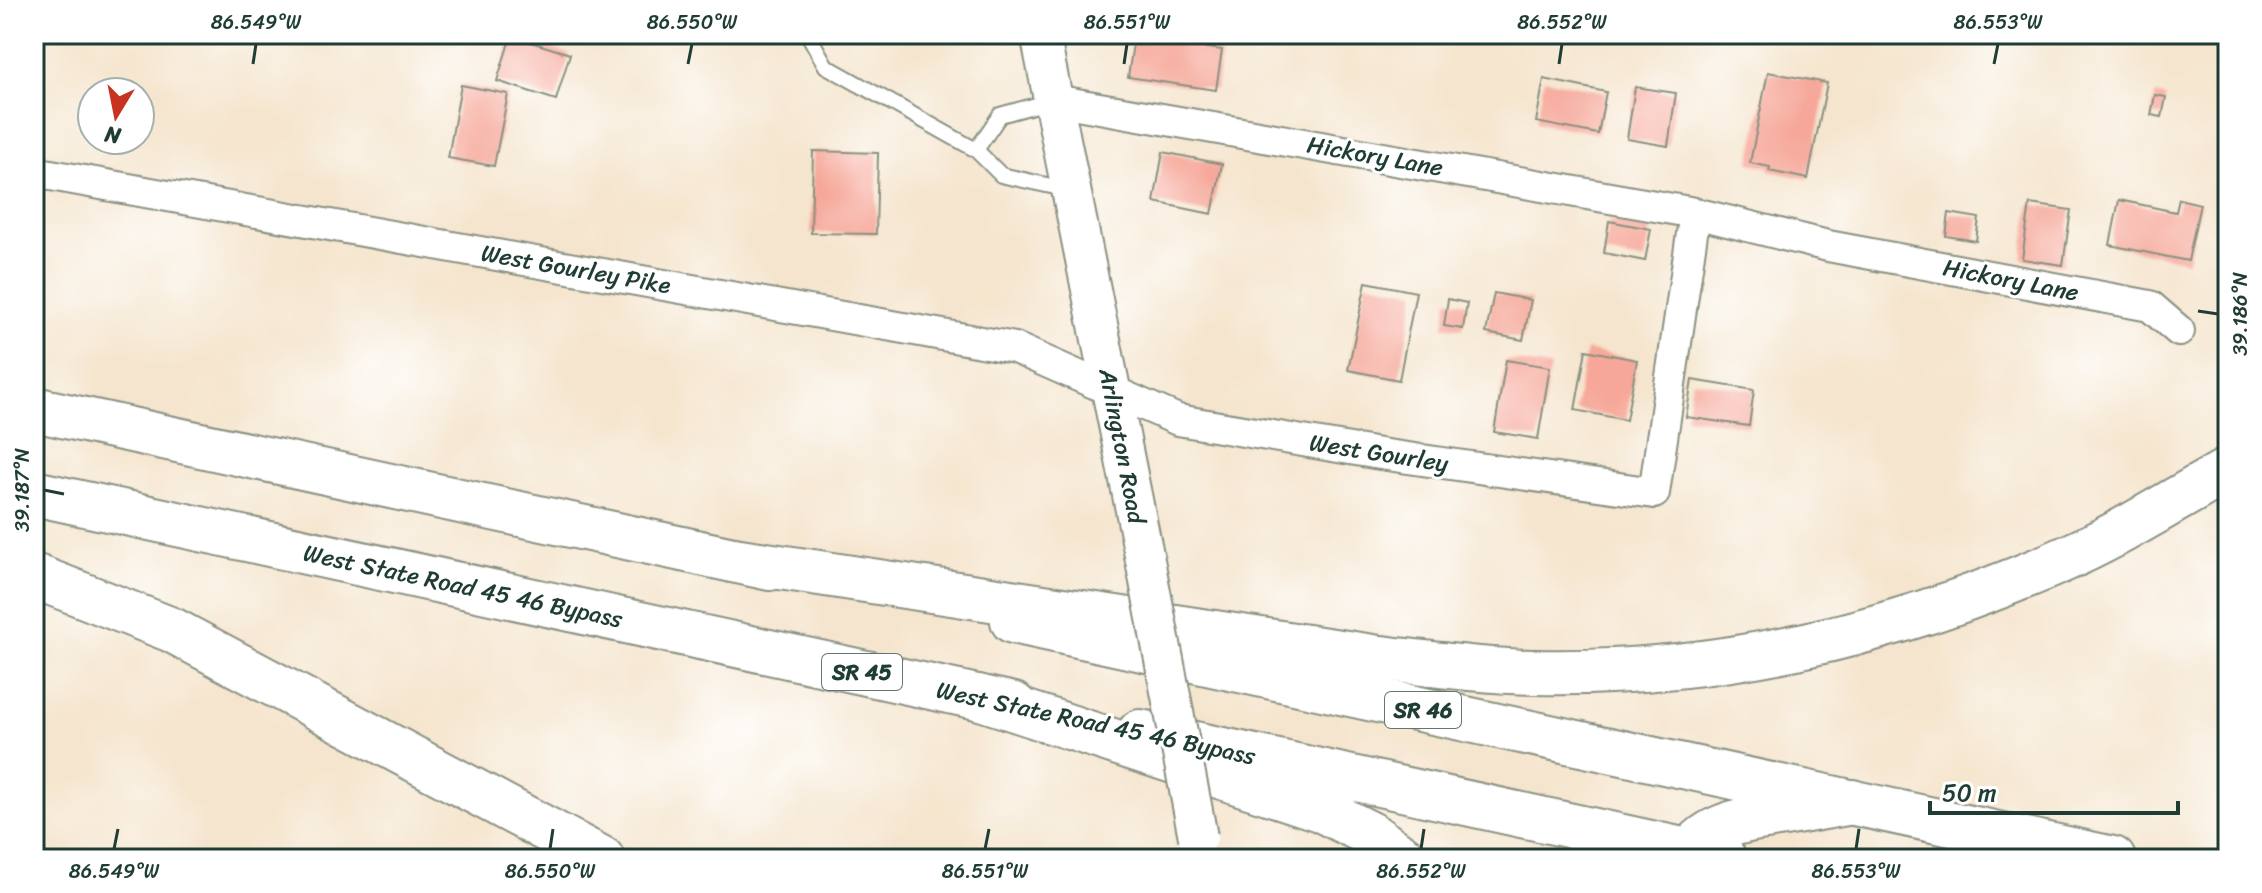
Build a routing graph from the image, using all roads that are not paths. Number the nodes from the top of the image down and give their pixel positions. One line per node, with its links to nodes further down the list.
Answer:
1 (808, 34): 4 (lane)
2 (1040, 34): 3 (street, Arlington Road)
3 (1054, 100): 4 (lane); 6 (street, Arlington Road); 7 (street, Hickory Lane)
4 (976, 150): 6 (lane)
5 (34, 172): 9 (street, West Gourley Pike)
6 (1073, 191): 9 (street, Arlington Road)
7 (1695, 213): 8 (street, Hickory Lane); 9 (street, West Gourley)
8 (2179, 331)
9 (1110, 388): 17 (street, Arlington Road, bridge)
10 (34, 409): 13 (highway)
11 (2228, 470): 13 (highway)
12 (34, 493): 15 (highway, West State Road 45 46 Bypass / SR 45)
13 (733, 560): 16 (highway, SR 46)
14 (34, 576): 19 (highway)
15 (978, 697): 18 (highway, West State Road 45 46 Bypass / SR 45); 20 (highway)
16 (1852, 802): 18 (highway); 21 (highway, SR 46)
17 (1199, 848)
18 (1700, 856)
19 (602, 859)
20 (1405, 859)
21 (2113, 859)

